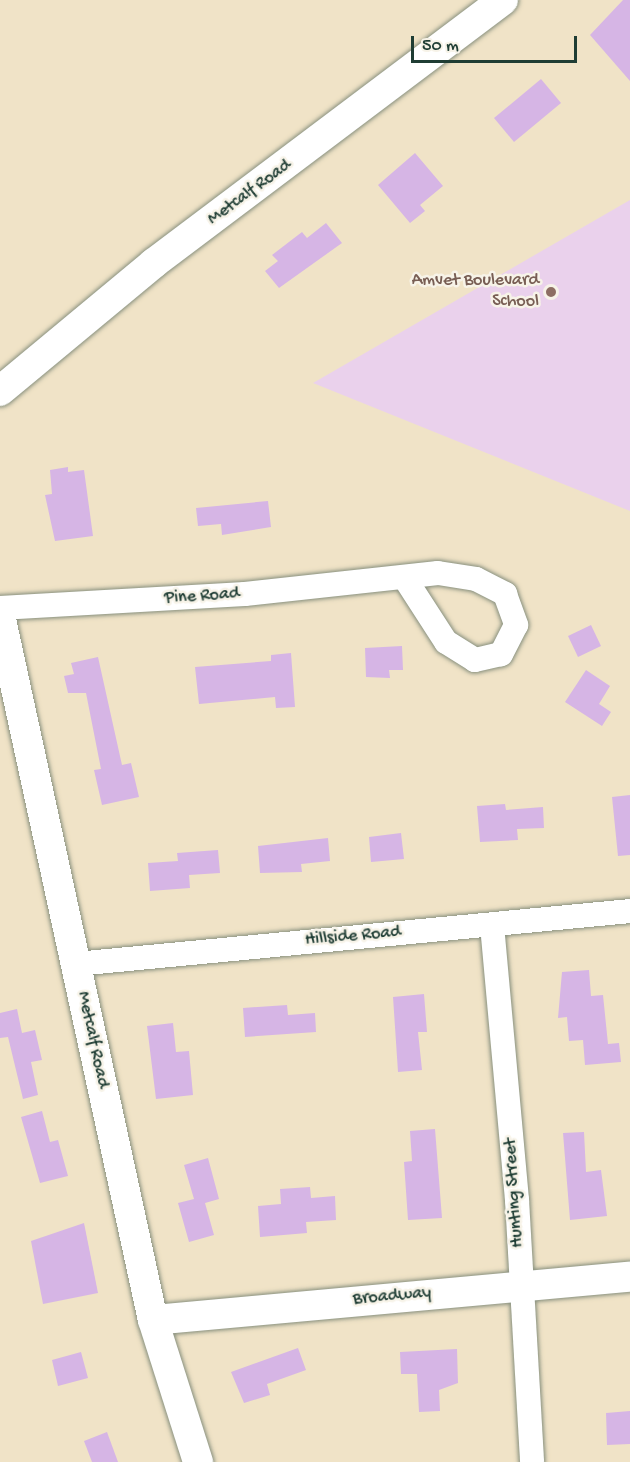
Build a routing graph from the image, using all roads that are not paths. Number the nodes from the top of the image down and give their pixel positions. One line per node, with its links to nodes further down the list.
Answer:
1 (503, 0): 2 (street, Metcalf Road)
2 (0, 391)
3 (404, 577): 3 (street, Pine Road); 4 (street, Pine Road)
4 (0, 608)
5 (0, 615): 8 (street, Metcalf Road)
6 (630, 911): 7 (street, Hillside Road)
7 (492, 924): 8 (street, Hillside Road); 10 (street, Hunting Street)
8 (76, 964): 11 (street, Metcalf Road)
9 (630, 1277): 10 (street, Broadway)
10 (522, 1286): 11 (street, Broadway); 13 (street, Hunting Street)
11 (153, 1320): 12 (street, Metcalf Road)
12 (198, 1462)
13 (532, 1462)

